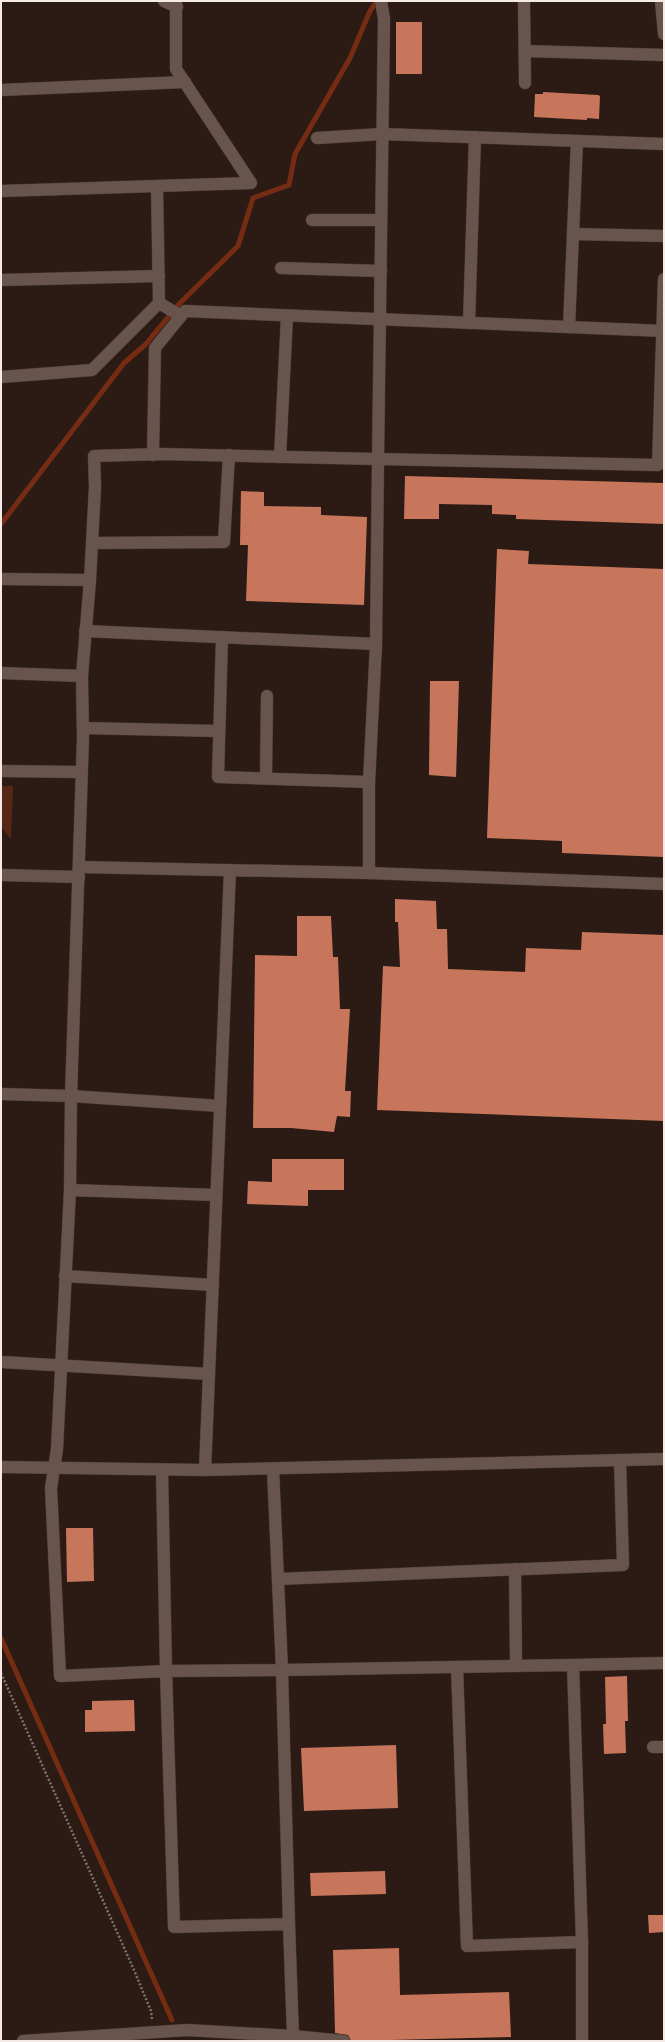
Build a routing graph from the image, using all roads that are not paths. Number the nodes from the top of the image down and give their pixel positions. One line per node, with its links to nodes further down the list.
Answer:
1 (164, 1): 5 (street)
2 (524, 1): 7 (street)
3 (662, 1): 6 (street)
4 (381, 2): 12 (street)
5 (177, 4): 9 (street)
6 (664, 34)
7 (525, 51): 8 (street); 10 (street)
8 (664, 55)
9 (185, 82): 11 (street); 17 (street)
10 (525, 83)
11 (1, 90)
12 (382, 134): 13 (street); 14 (street); 20 (street)
13 (475, 137): 15 (street); 32 (street)
14 (318, 138)
15 (577, 141): 16 (street); 21 (street)
16 (664, 144)
17 (157, 186): 18 (street); 25 (street)
18 (1, 191)
19 (312, 220): 20 (street)
20 (381, 220): 24 (street)
21 (573, 234): 22 (street); 33 (street)
22 (664, 236)
23 (281, 268): 24 (street)
24 (381, 271): 31 (street)
25 (159, 276): 27 (street); 28 (street)
26 (664, 279): 34 (street)
27 (1, 280)
28 (161, 304): 29 (street); 35 (street)
29 (181, 315): 30 (street); 36 (street)
30 (287, 316): 31 (street); 38 (street)
31 (380, 320): 32 (street); 39 (street)
32 (469, 323): 33 (street)
33 (569, 327): 34 (street)
34 (663, 331): 40 (street)
35 (1, 376)
36 (154, 455): 37 (street); 41 (street)
37 (229, 455): 38 (street); 41 (street)
38 (280, 457): 39 (street)
39 (378, 459): 40 (street); 46 (street)
40 (661, 465)
41 (92, 544): 43 (street)
42 (1, 579): 43 (street)
43 (90, 580): 44 (street)
44 (85, 631): 45 (street); 48 (street)
45 (222, 637): 46 (street); 51 (street)
46 (376, 644): 55 (street)
47 (1, 673): 48 (street)
48 (82, 676): 50 (street)
49 (267, 696): 54 (street)
50 (82, 728): 51 (street); 53 (street)
51 (219, 731): 54 (street)
52 (1, 771): 53 (street)
53 (81, 772): 57 (street)
54 (266, 778): 55 (street)
55 (369, 782): 58 (street)
56 (230, 870): 57 (street); 58 (street); 63 (street)
57 (79, 872): 59 (street); 62 (street)
58 (369, 873): 60 (street)
59 (1, 875)
60 (664, 884)
61 (1, 1094): 62 (street)
62 (71, 1096): 63 (street); 64 (street)
63 (220, 1106): 65 (street)
64 (70, 1190): 65 (street); 66 (street)
65 (216, 1195): 67 (street)
66 (65, 1276): 67 (street); 69 (street)
67 (213, 1285): 70 (street)
68 (1, 1362): 69 (street)
69 (60, 1364): 70 (street); 74 (street)
70 (209, 1374): 77 (street)
71 (664, 1459): 72 (street)
72 (620, 1460): 75 (street); 78 (street)
73 (1, 1467): 74 (street)
74 (55, 1468): 76 (street); 85 (street)
75 (273, 1468): 77 (street); 79 (street)
76 (162, 1470): 77 (street); 85 (street)
77 (205, 1470)
78 (515, 1569): 79 (street); 82 (street)
79 (278, 1579): 84 (street)
80 (664, 1663): 81 (street)
81 (573, 1665): 82 (street); 87 (street)
82 (516, 1666): 83 (street)
83 (457, 1667): 84 (street); 87 (street)
84 (282, 1670): 85 (street); 86 (street)
85 (166, 1671): 86 (street)
86 (289, 1924): 88 (street)
87 (582, 1942): 91 (street)
88 (293, 2036): 89 (street); 90 (street)
89 (23, 2041)
90 (344, 2041)
91 (582, 2041)

